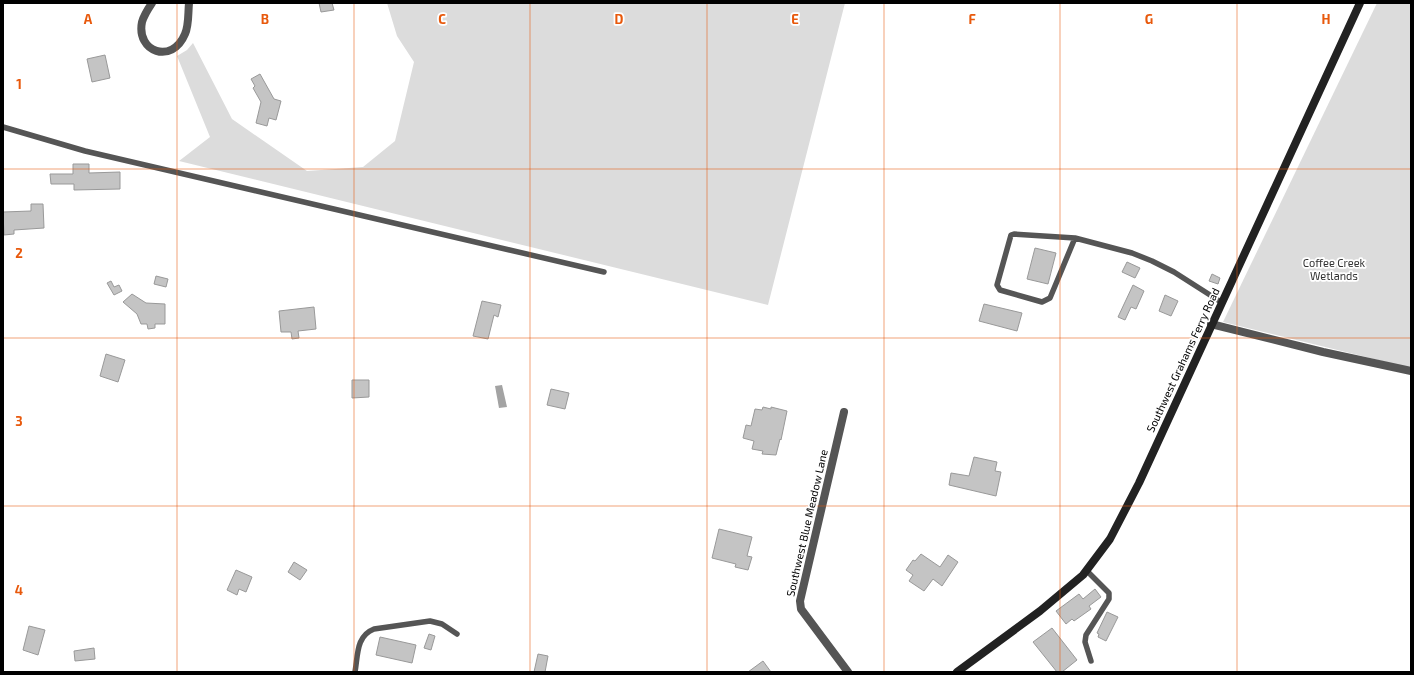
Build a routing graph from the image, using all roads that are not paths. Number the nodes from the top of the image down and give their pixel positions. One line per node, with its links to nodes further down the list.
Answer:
1 (152, 3): 2 (street)
2 (189, 3)
3 (1360, 3): 7 (main road, Southwest Grahams Ferry Road)
4 (3, 128): 6 (lane)
5 (1075, 238): 5 (lane); 7 (lane)
6 (604, 272)
7 (1221, 302): 8 (main road, Southwest Grahams Ferry Road)
8 (1211, 324): 9 (street); 11 (main road, Southwest Grahams Ferry Road)
9 (1411, 371)
10 (844, 412): 15 (street, Southwest Blue Meadow Lane)
11 (1086, 570): 13 (lane); 16 (main road, Southwest Grahams Ferry Road)
12 (457, 634): 14 (lane)
13 (1091, 661)
14 (355, 672)
15 (848, 672)
16 (957, 672)

